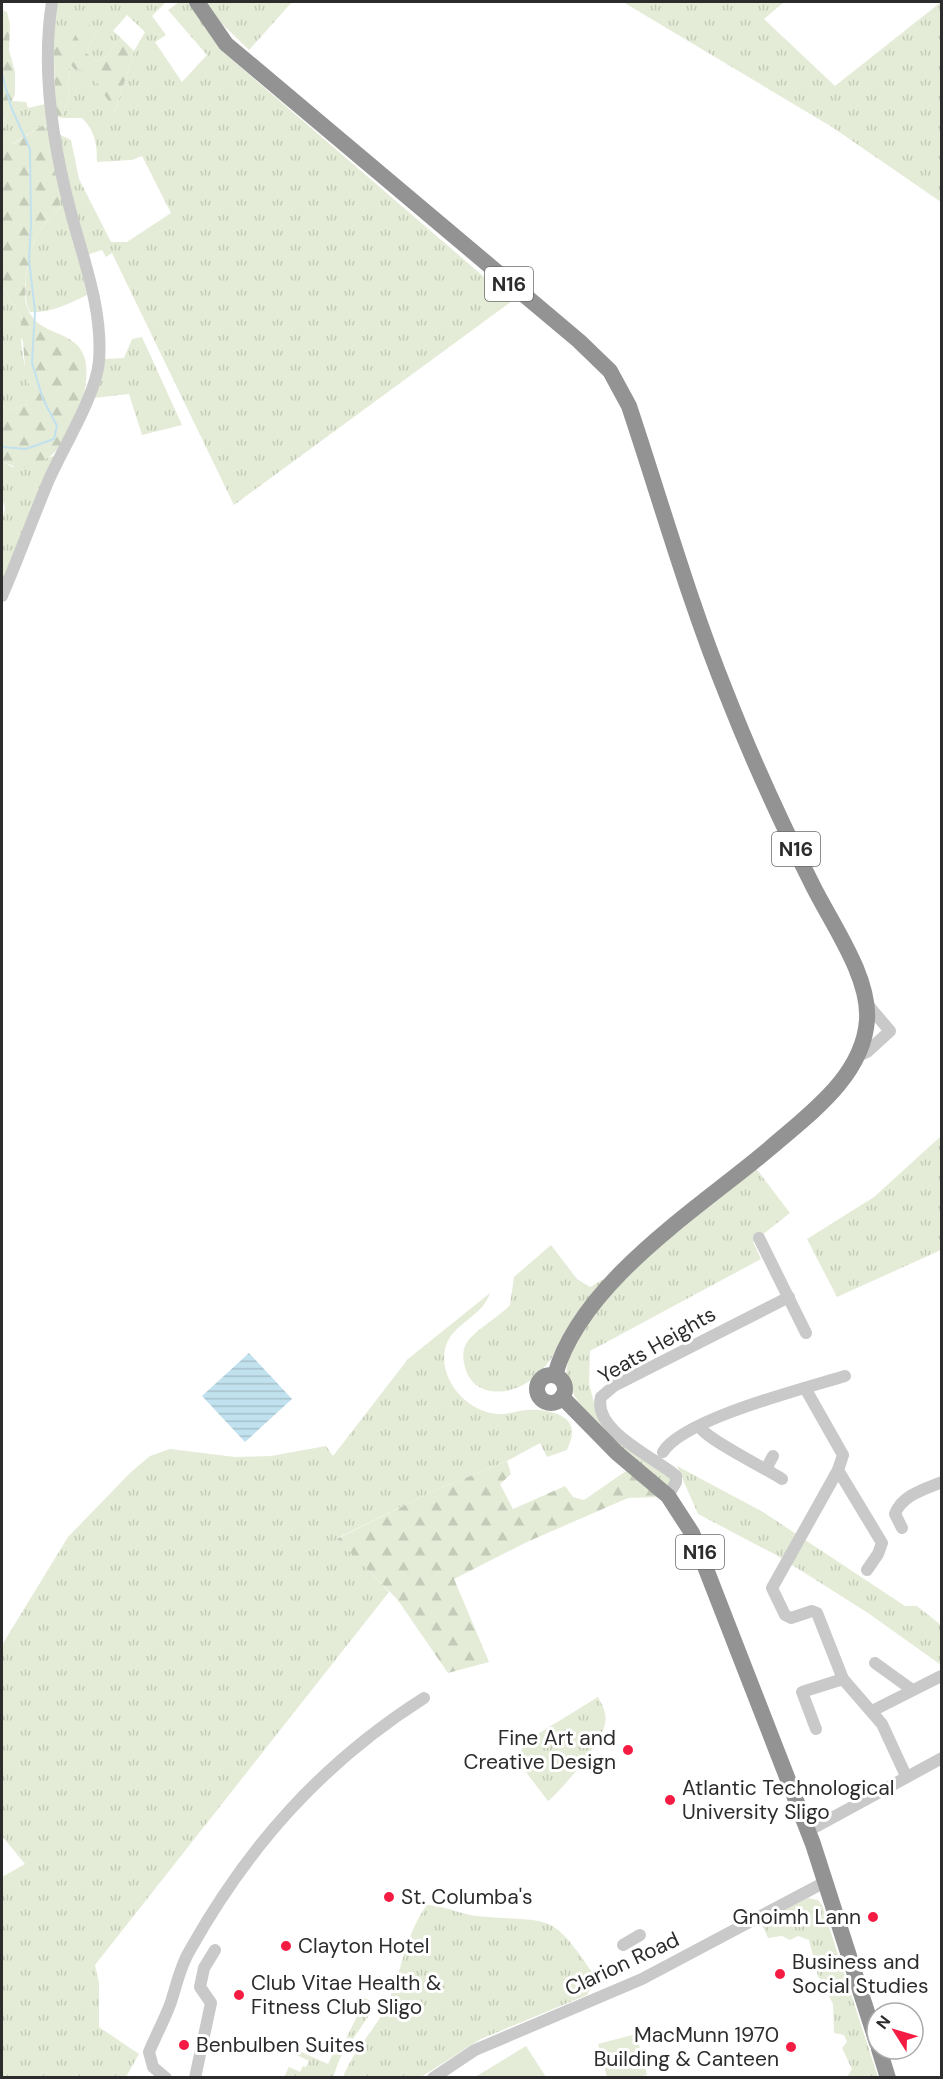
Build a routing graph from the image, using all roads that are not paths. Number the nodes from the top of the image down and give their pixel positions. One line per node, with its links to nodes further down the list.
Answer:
1 (52, 2): 3 (street)
2 (196, 2): 4 (highway, N16)
3 (2, 597)
4 (867, 1004): 5 (highway, N16); 5 (street)
5 (858, 1056): 9 (highway, N16)
6 (759, 1238): 7 (street)
7 (789, 1297): 8 (street); 20 (street, Yeats Heights)
8 (806, 1333)
9 (555, 1376): 12 (highway, N16); 12 (highway, N16)
10 (845, 1376): 11 (street)
11 (805, 1388): 13 (street); 17 (street)
12 (562, 1397): 20 (highway, N16)
13 (699, 1427): 14 (street); 16 (street)
14 (663, 1452)
15 (773, 1456): 16 (street)
16 (766, 1469): 18 (street)
17 (838, 1470): 22 (street); 25 (street)
18 (782, 1479)
19 (942, 1482): 21 (street)
20 (668, 1497): 32 (highway, N16)
21 (902, 1528)
22 (867, 1570)
23 (875, 1663): 26 (street)
24 (941, 1676): 26 (street)
25 (843, 1679): 28 (street); 29 (street)
26 (911, 1689): 28 (street)
27 (424, 1698): 39 (street)
28 (872, 1711): 31 (street)
29 (816, 1729)
30 (942, 1758): 31 (street)
31 (906, 1776): 32 (street)
32 (808, 1831): 33 (highway, N16)
33 (825, 1882): 37 (highway, N16); 41 (street, Clarion Road)
34 (640, 1935): 35 (street)
35 (623, 1945)
36 (215, 1950): 40 (street)
37 (865, 2006)
38 (883, 2061): 42 (highway)
39 (166, 2078)
40 (195, 2078)
41 (433, 2078)
42 (888, 2078)

